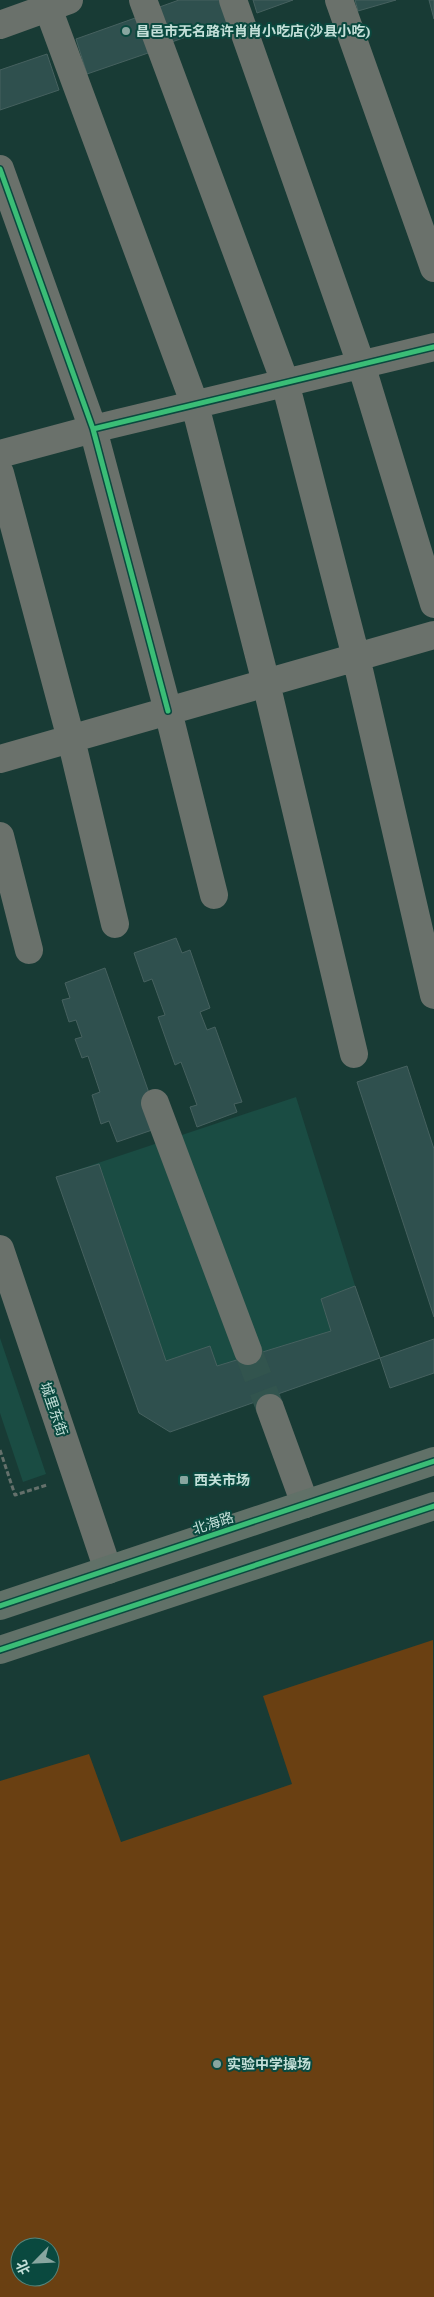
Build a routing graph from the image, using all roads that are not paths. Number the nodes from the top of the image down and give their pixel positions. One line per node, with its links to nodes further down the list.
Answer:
1 (143, 0): 10 (street)
2 (233, 0): 9 (street)
3 (339, 0): 7 (street)
4 (59, 4): 5 (street); 11 (street)
5 (0, 25)
6 (0, 169): 12 (street)
7 (434, 268)
8 (434, 347): 9 (street)
9 (361, 364): 10 (street); 15 (street)
10 (285, 382): 11 (street); 17 (street)
11 (194, 404): 12 (street); 18 (street)
12 (93, 429): 13 (street); 19 (street)
13 (0, 454)
14 (0, 473): 20 (street)
15 (434, 604)
16 (434, 635): 17 (street)
17 (356, 657): 18 (street); 26 (street)
18 (266, 683): 19 (street); 27 (street)
19 (168, 711): 20 (street); 23 (street)
20 (72, 739): 21 (street); 24 (street)
21 (0, 759)
22 (0, 836): 25 (street)
23 (214, 895)
24 (115, 924)
25 (29, 950)
26 (434, 995)
27 (354, 1054)
28 (155, 1103): 30 (street)
29 (0, 1249): 35 (street, 城里东街)
30 (248, 1351)
31 (270, 1408): 33 (street)
32 (434, 1461): 33 (main road, 北海路)
33 (305, 1504): 35 (main road, 北海路)
34 (434, 1506): 37 (main road)
35 (108, 1570): 36 (main road, 北海路)
36 (0, 1606)
37 (0, 1650)

